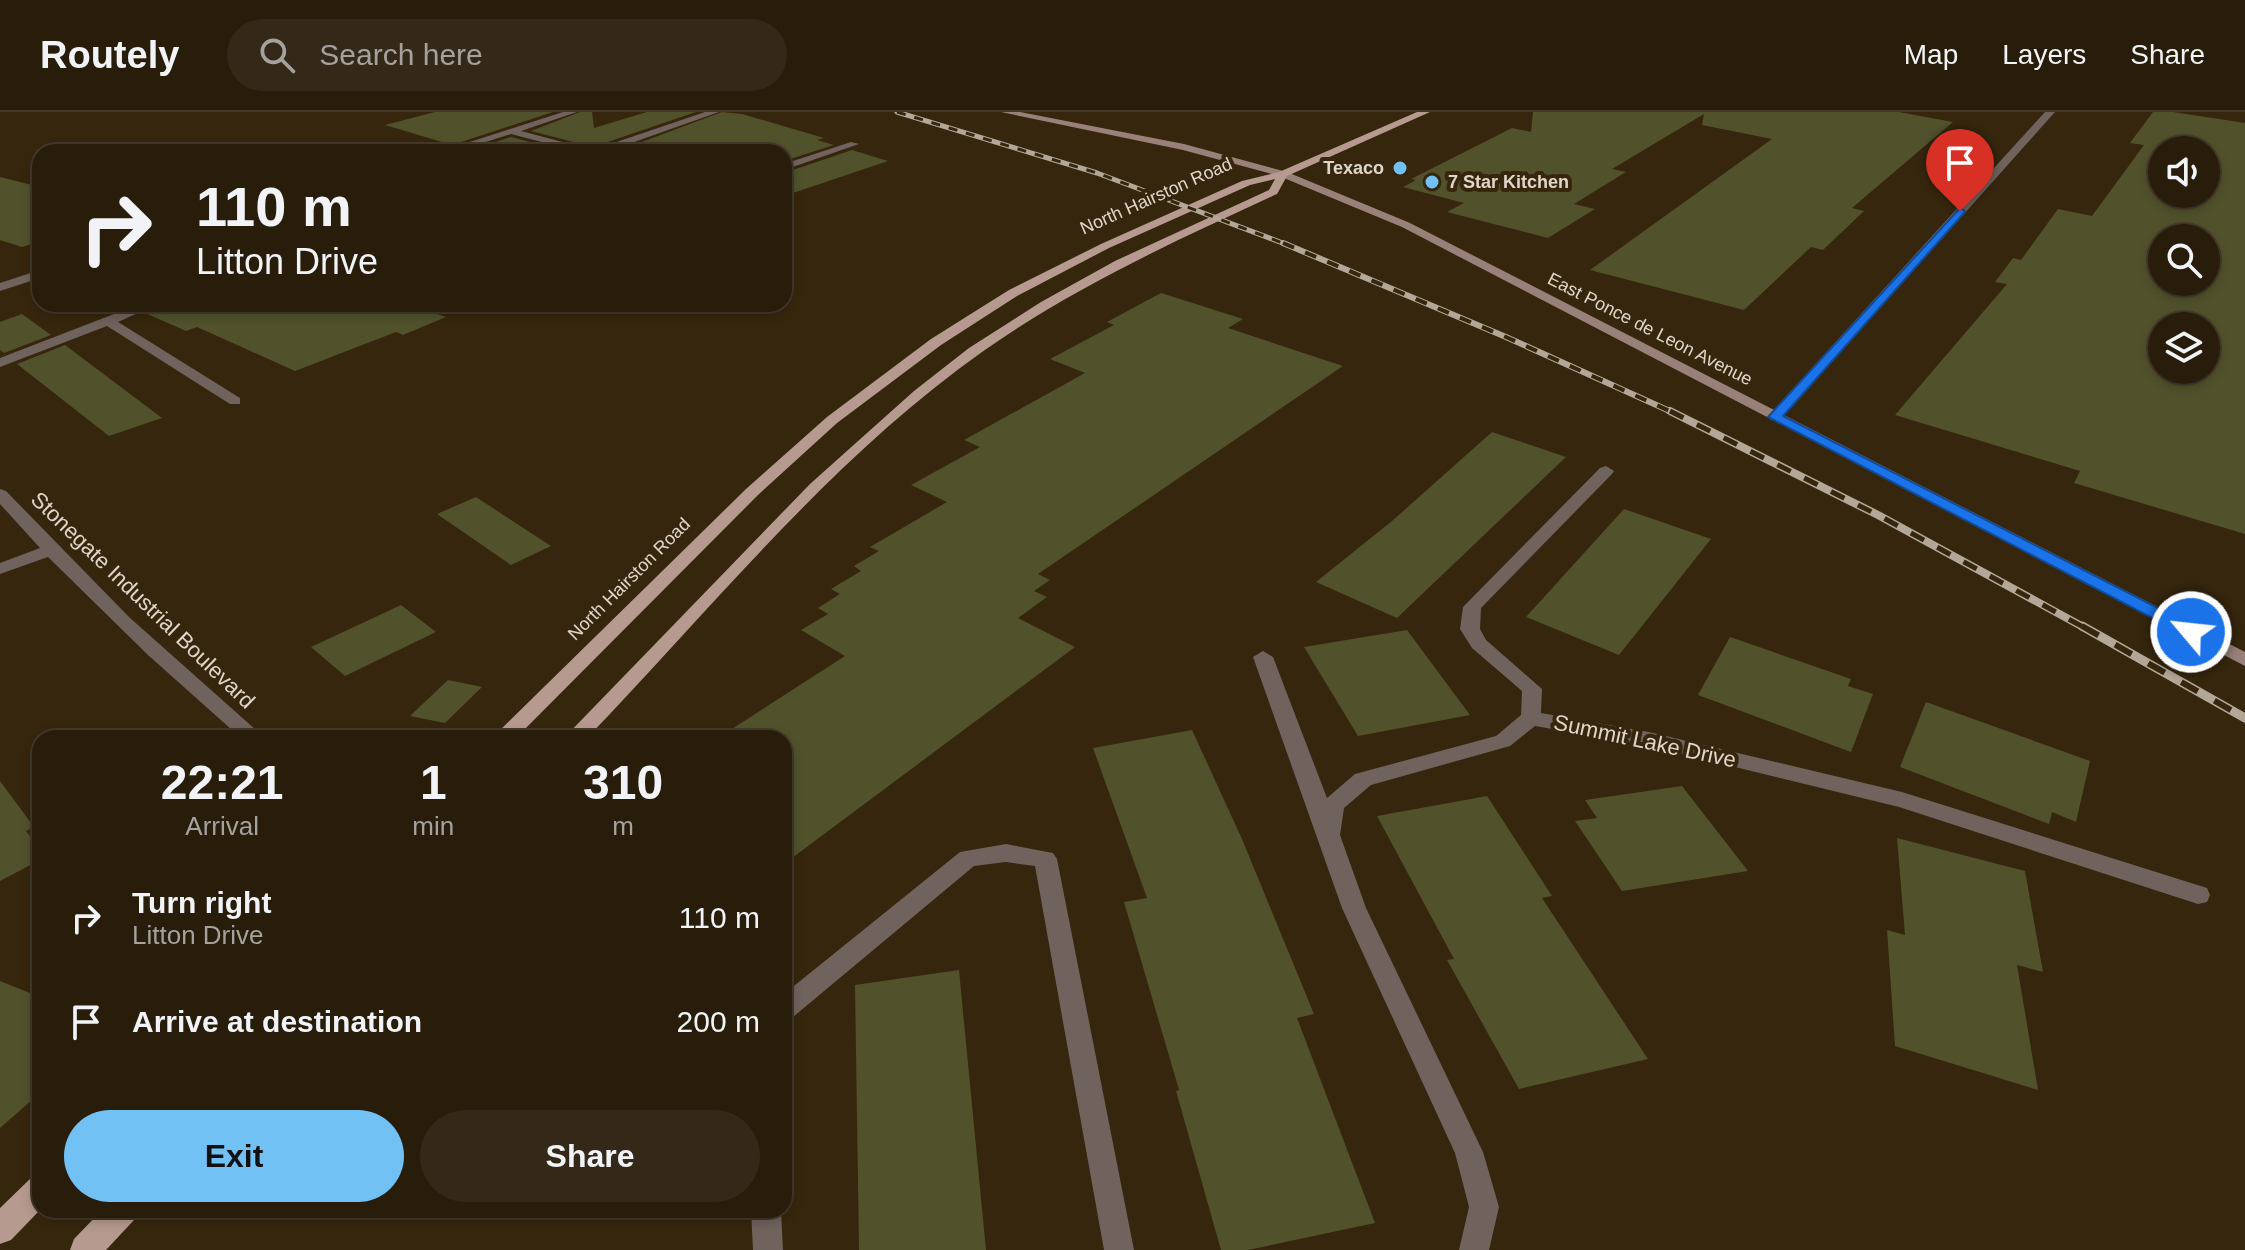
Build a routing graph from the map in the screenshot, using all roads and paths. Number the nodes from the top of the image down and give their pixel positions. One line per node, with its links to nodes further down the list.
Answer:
1 (572, 112): 6 (street)
2 (714, 112): 9 (street)
3 (1006, 112): 12 (main road, East Ponce de Leon Avenue)
4 (1425, 112): 12 (main road)
5 (2050, 112): 19 (street)
6 (511, 131): 7 (street); 8 (street)
7 (470, 144)
8 (562, 144)
9 (617, 144)
10 (854, 144): 11 (street)
11 (792, 164)
12 (1283, 174): 19 (main road, East Ponce de Leon Avenue); 28 (main road, North Hairston Road); 29 (main road)
13 (32, 277): 14 (street)
14 (0, 287)
15 (133, 312): 16 (street)
16 (109, 322): 17 (street); 18 (street)
17 (0, 363)
18 (235, 401)
19 (1775, 417): 25 (main road, East Ponce de Leon Avenue)
20 (1606, 471): 26 (street)
21 (0, 494): 22 (street, Stonegate Industrial Boulevard)
22 (50, 550): 23 (street); 27 (street, Stonegate Industrial Boulevard)
23 (0, 569)
24 (1263, 657): 30 (street)
25 (2245, 660)
26 (1531, 718): 30 (street, Summit Lake Drive); 31 (street, Summit Lake Drive)
27 (245, 730)
28 (511, 730)
29 (583, 730)
30 (1329, 835): 40 (street)
31 (2198, 895)
32 (792, 1002): 39 (street)
33 (32, 1197): 36 (main road)
34 (115, 1218): 37 (main road)
35 (766, 1218): 38 (street)
36 (0, 1229)
37 (85, 1250)
38 (768, 1250)
39 (1119, 1250)
40 (1474, 1250)

